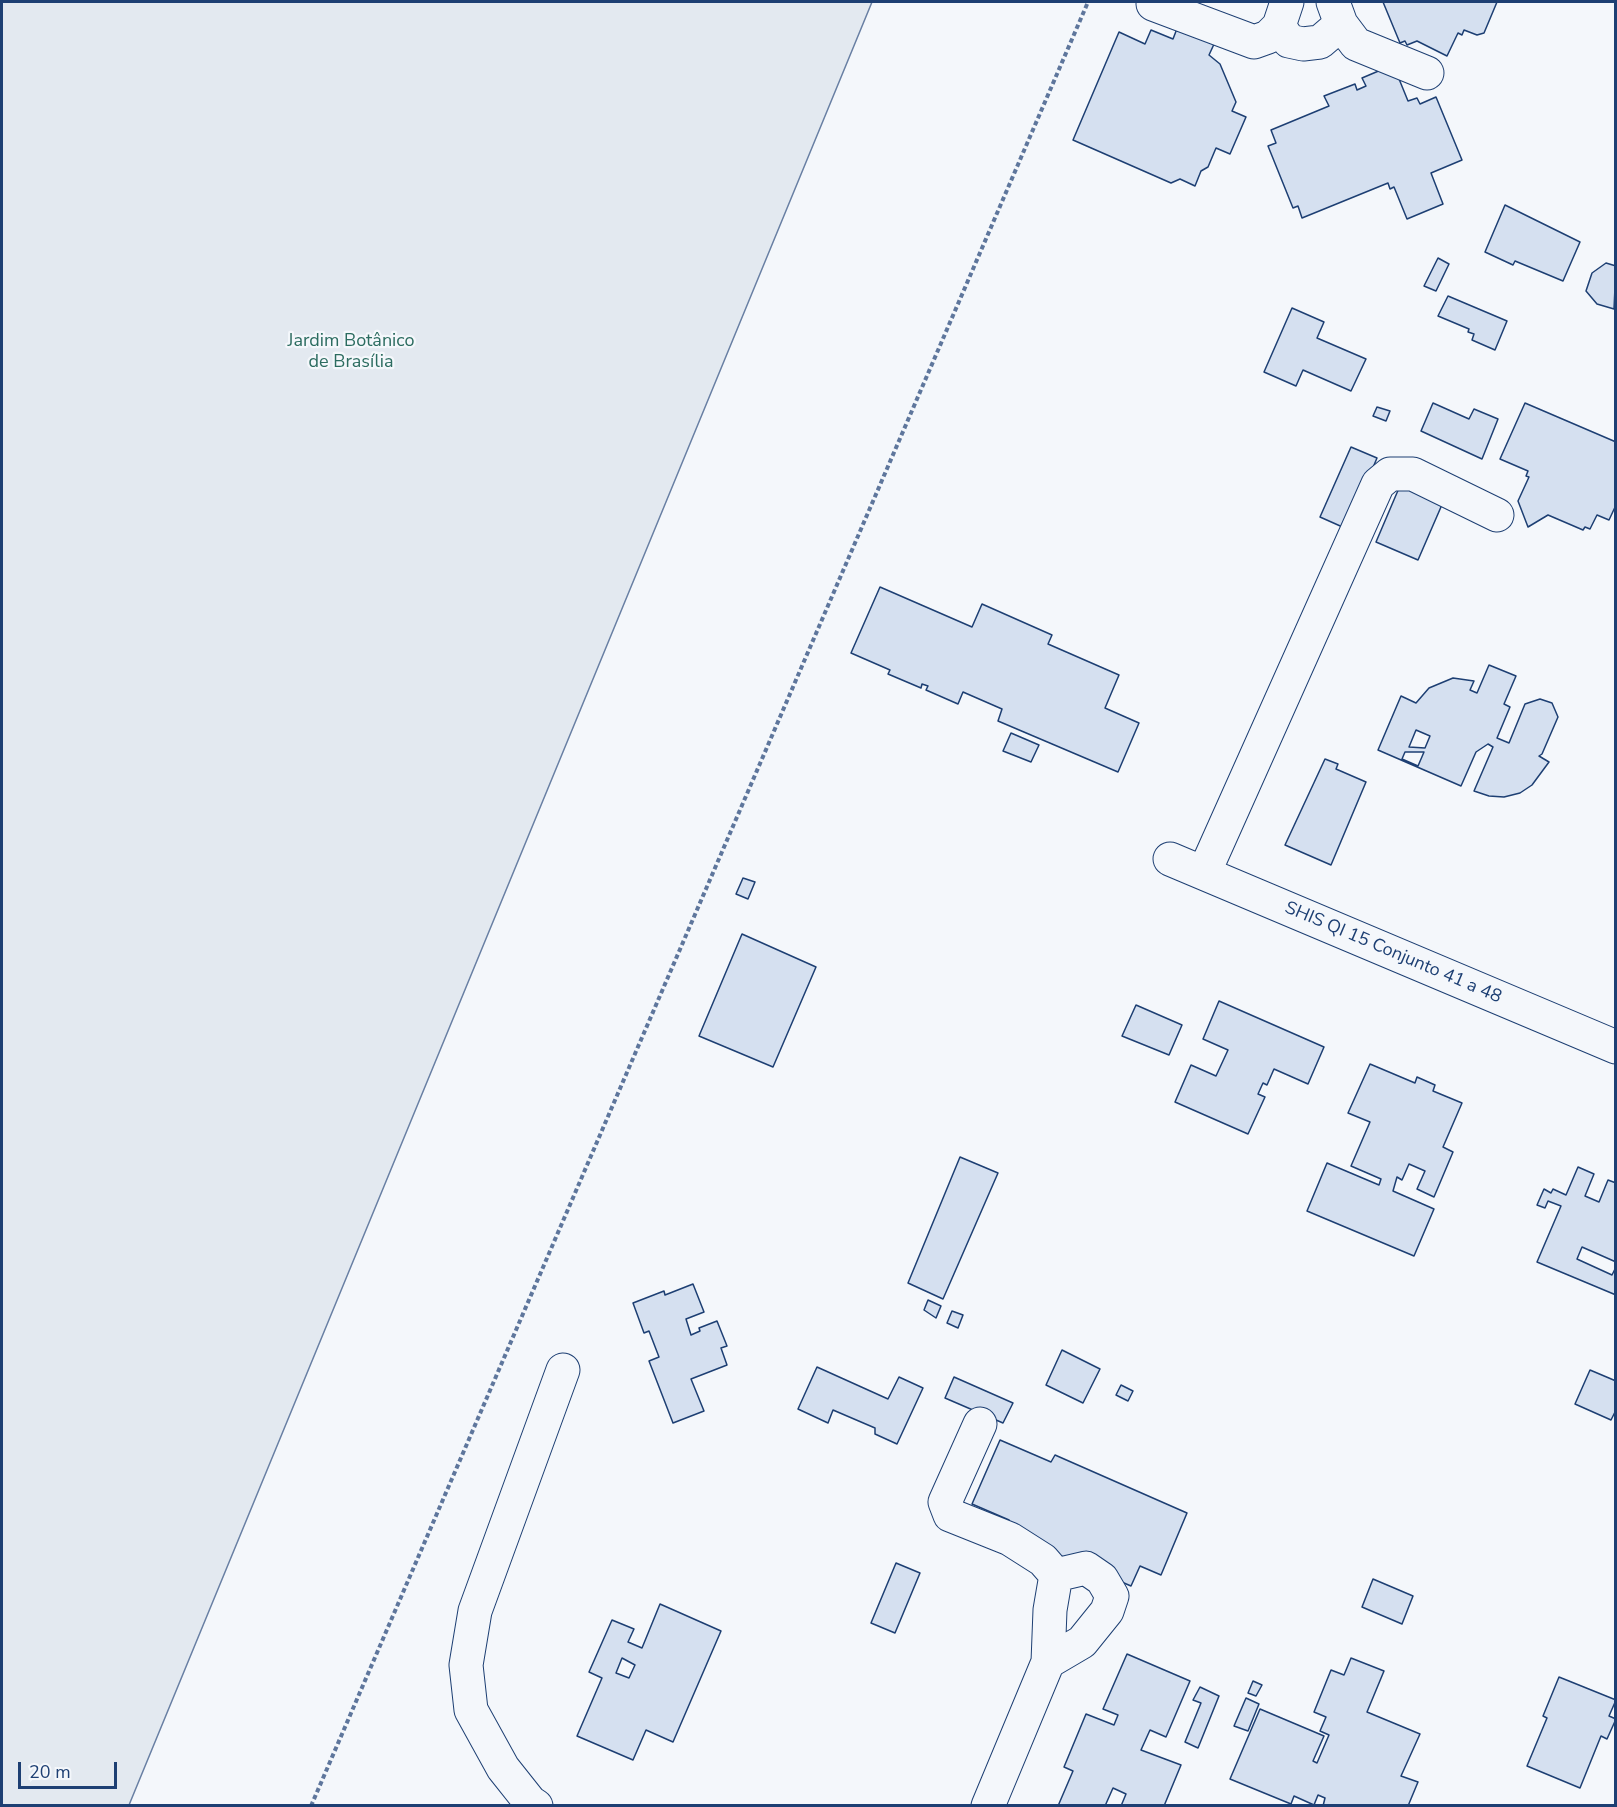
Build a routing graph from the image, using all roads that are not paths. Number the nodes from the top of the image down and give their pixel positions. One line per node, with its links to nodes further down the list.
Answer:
1 (1153, 4): 3 (street)
2 (1337, 13): 3 (street); 4 (street)
3 (1283, 14)
4 (1427, 73)
5 (1497, 514): 7 (street)
6 (1170, 859): 7 (street, SHIS QI 15 Conjunto 41 a 48)
7 (1204, 873): 8 (street, SHIS QI 15 Conjunto 41 a 48)
8 (1616, 1047)
9 (564, 1370): 13 (street)
10 (980, 1424): 11 (street)
11 (1056, 1575): 12 (street); 12 (street)
12 (1048, 1662): 14 (street)
13 (536, 1806)
14 (988, 1806)

